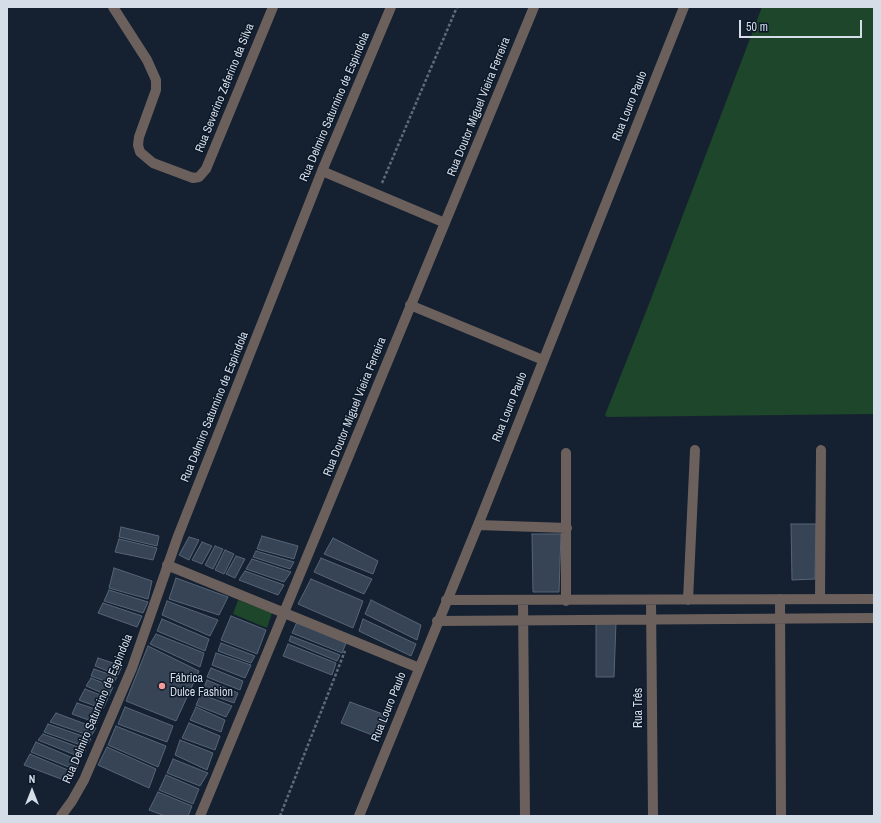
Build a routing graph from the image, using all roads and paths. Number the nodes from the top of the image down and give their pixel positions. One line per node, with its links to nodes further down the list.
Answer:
1 (113, 7): 6 (street, Rua Severino Zeferino da Silva)
2 (391, 7): 7 (street, Rua Delmiro Saturnino de Espindola)
3 (457, 7): 8 (path)
4 (534, 7): 9 (street, Rua Doutor Miguel Vieira Ferreira)
5 (684, 7): 11 (street, Rua Louro Paulo)
6 (270, 9)
7 (322, 171): 8 (street); 17 (street, Rua Delmiro Saturnino de Espindola)
8 (378, 194): 9 (street)
9 (445, 223): 10 (street, Rua Doutor Miguel Vieira Ferreira)
10 (410, 305): 11 (street); 26 (street, Rua Doutor Miguel Vieira Ferreira)
11 (543, 360): 15 (street, Rua Louro Paulo)
12 (695, 450): 23 (street)
13 (821, 450): 19 (street)
14 (566, 453): 16 (street)
15 (478, 525): 16 (street); 21 (street, Rua Louro Paulo)
16 (567, 528): 24 (street)
17 (167, 565): 26 (street); 34 (street, Rua Delmiro Saturnino de Espindola)
18 (780, 599): 19 (street); 23 (street); 28 (street)
19 (820, 599): 20 (street)
20 (874, 599)
21 (446, 600): 25 (street); 31 (street, Rua Louro Paulo)
22 (651, 600): 23 (street); 24 (street); 30 (street, Rua Três)
23 (688, 600)
24 (566, 601): 25 (street)
25 (523, 602): 29 (street)
26 (286, 612): 32 (street); 35 (street, Rua Doutor Miguel Vieira Ferreira)
27 (874, 618): 28 (street)
28 (781, 619): 30 (street); 40 (street)
29 (523, 620): 30 (street); 31 (street); 38 (street)
30 (651, 620): 39 (street, Rua Três)
31 (437, 621): 33 (street, Rua Louro Paulo)
32 (350, 639): 33 (street); 36 (path)
33 (419, 668): 37 (street, Rua Louro Paulo)
34 (61, 816)
35 (200, 816)
36 (280, 816)
37 (359, 816)
38 (525, 816)
39 (653, 816)
40 (781, 816)

